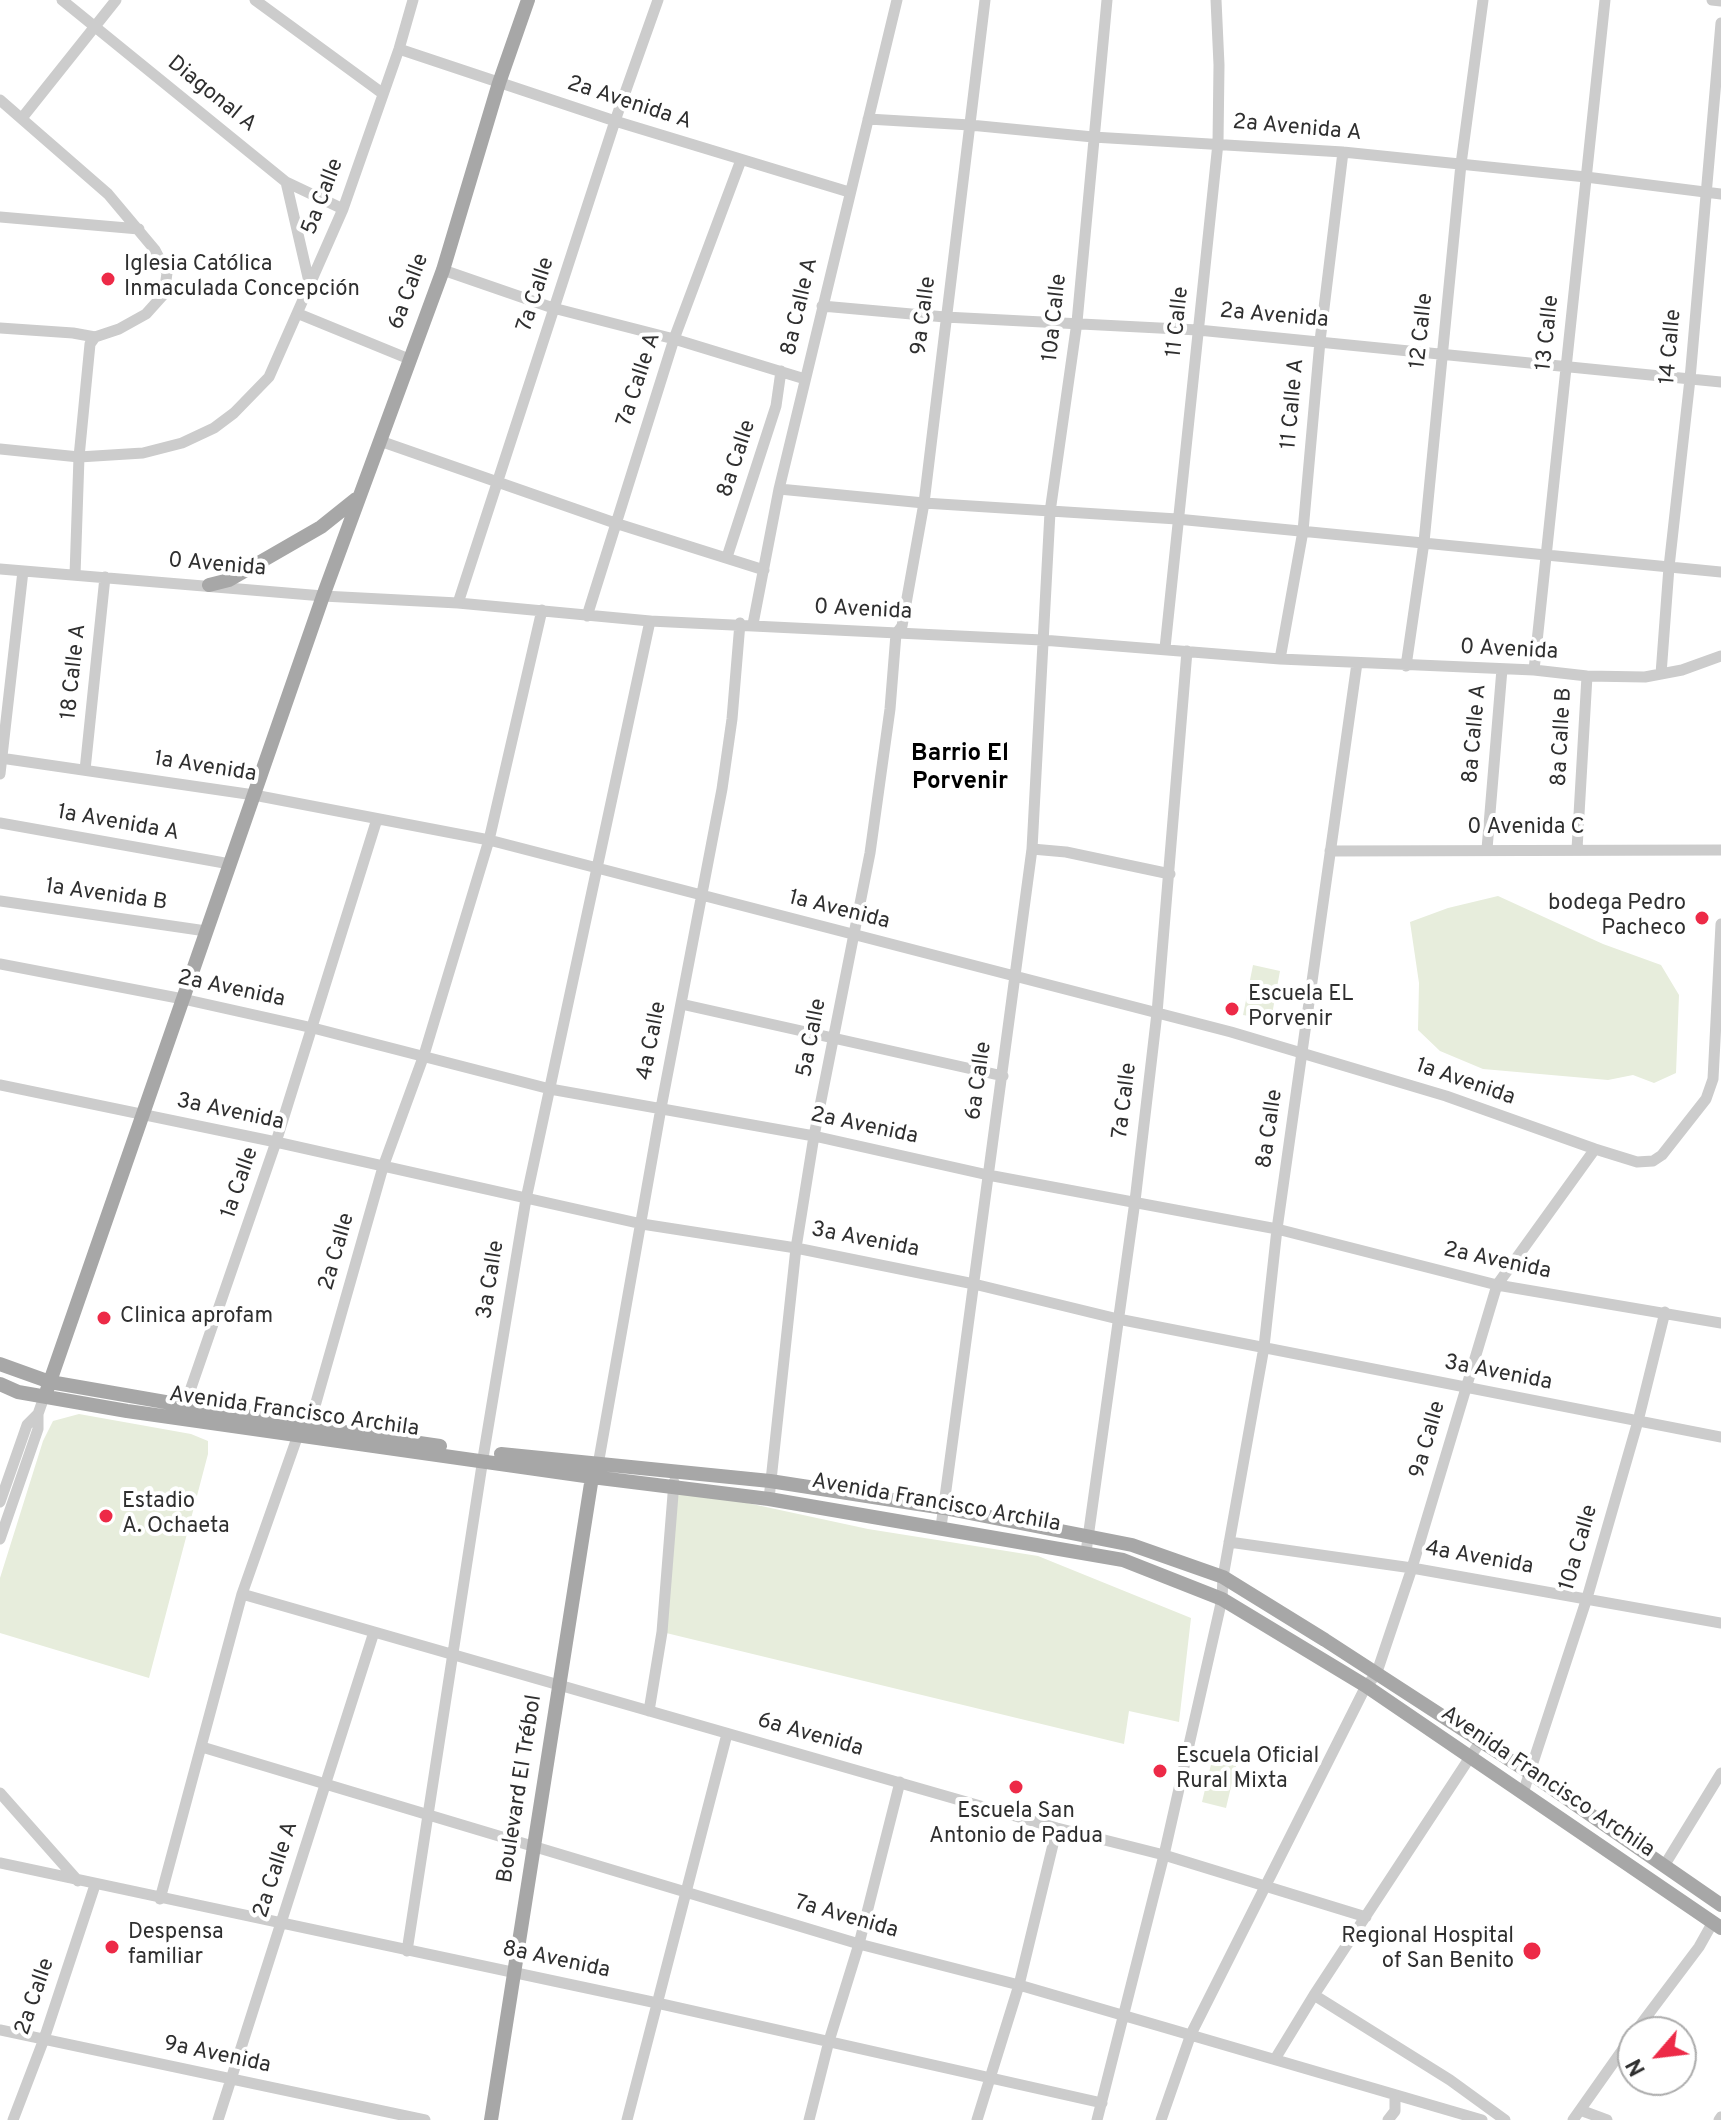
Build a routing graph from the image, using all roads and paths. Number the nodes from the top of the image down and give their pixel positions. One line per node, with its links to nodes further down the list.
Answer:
1 (62, 0): 16 (street, Diagonal A)
2 (116, 0): 16 (street)
3 (255, 0): 19 (street)
4 (413, 0): 17 (street, 5a Calle)
5 (528, 0): 18 (main road, 6a Calle)
6 (658, 0): 23 (street, 7a Calle)
7 (897, 0): 22 (street, 8a Calle A)
8 (985, 0): 24 (street, 9a Calle)
9 (1107, 0): 25 (street, 10a Calle)
10 (1216, 0): 26 (street, 11 Calle)
11 (1483, 0): 29 (street, 12 Calle)
12 (1605, 0): 30 (street, 13 Calle)
13 (1712, 0): 14 (street)
14 (1721, 1)
15 (1721, 23): 33 (street, 14 Calle)
16 (95, 27): 21 (street); 31 (street, Diagonal A)
17 (399, 49): 18 (street, 2a Avenida A); 19 (street, 5a Calle)
18 (499, 83): 23 (street, 2a Avenida A); 38 (main road, 6a Calle)
19 (382, 93): 35 (street, 5a Calle)
20 (0, 100): 21 (street)
21 (22, 118): 37 (street)
22 (868, 119): 24 (street, 2a Avenida A); 32 (street, 8a Calle A)
23 (615, 121): 28 (street, 2a Avenida A); 41 (street, 7a Calle)
24 (970, 125): 25 (street, 2a Avenida A); 43 (street, 9a Calle)
25 (1093, 137): 26 (street, 2a Avenida A); 44 (street, 10a Calle)
26 (1218, 143): 27 (street, 2a Avenida A); 46 (street, 11 Calle)
27 (1343, 152): 29 (street, 2a Avenida A); 49 (street, 11 Calle A)
28 (741, 160): 32 (street, 2a Avenida A); 48 (street, 7a Calle A)
29 (1461, 164): 30 (street, 2a Avenida A); 50 (street, 12 Calle)
30 (1586, 177): 33 (street, 2a Avenida A); 52 (street, 13 Calle)
31 (286, 182): 35 (street, Diagonal A); 39 (street)
32 (849, 192): 40 (street, 8a Calle A)
33 (1707, 193): 34 (street, 2a Avenida A); 55 (street, 14 Calle)
34 (1721, 194)
35 (343, 209): 39 (street, 5a Calle)
36 (0, 217): 37 (street)
37 (139, 229): 47 (street)
38 (443, 270): 41 (street); 51 (main road, 6a Calle)
39 (310, 286): 42 (street, 5a Calle)
40 (822, 306): 43 (street, 2a Avenida); 54 (street, 8a Calle A)
41 (553, 308): 48 (street); 60 (street, 7a Calle)
42 (299, 314): 51 (street); 59 (street, 5a Calle)
43 (945, 317): 44 (street, 2a Avenida); 63 (street, 9a Calle)
44 (1077, 322): 46 (street, 2a Avenida); 64 (street, 10a Calle)
45 (0, 328): 47 (street)
46 (1198, 330): 49 (street, 2a Avenida); 65 (street, 11 Calle)
47 (95, 337): 59 (street)
48 (674, 339): 53 (street); 66 (street, 7a Calle A)
49 (1320, 341): 50 (street, 2a Avenida); 67 (street, 11 Calle A)
50 (1441, 354): 52 (street, 2a Avenida); 68 (street, 12 Calle)
51 (409, 359): 57 (main road, 6a Calle)
52 (1566, 367): 55 (street, 2a Avenida); 69 (street, 13 Calle)
53 (781, 371): 54 (street); 70 (street, 8a Calle)
54 (805, 379): 61 (street, 8a Calle A)
55 (1690, 379): 56 (street, 2a Avenida); 71 (street, 14 Calle)
56 (1721, 382)
57 (380, 441): 60 (street); 62 (main road, 6a Calle)
58 (0, 449): 59 (street)
59 (79, 457): 76 (street)
60 (498, 480): 66 (street); 80 (street, 7a Calle)
61 (779, 489): 63 (street); 73 (street, 8a Calle A)
62 (358, 497): 78 (main road); 79 (main road, 6a Calle)
63 (924, 503): 64 (street); 86 (street, 9a Calle)
64 (1050, 512): 65 (street); 87 (street, 10a Calle)
65 (1177, 519): 67 (street); 88 (street, 11 Calle)
66 (615, 523): 70 (street); 82 (street, 7a Calle A)
67 (1303, 531): 68 (street); 91 (street, 11 Calle A)
68 (1424, 542): 69 (street); 93 (street, 12 Calle)
69 (1546, 556): 71 (street); 95 (street, 13 Calle)
70 (727, 557): 73 (street)
71 (1669, 567): 75 (street); 96 (street, 14 Calle)
72 (0, 569): 74 (street, 0 Avenida)
73 (764, 570): 85 (street, 8a Calle A)
74 (23, 571): 76 (street, 0 Avenida); 98 (street)
75 (1721, 572)
76 (75, 575): 77 (street, 0 Avenida)
77 (105, 577): 78 (street, 0 Avenida); 99 (street, 18 Calle A)
78 (209, 585): 79 (street, 0 Avenida)
79 (323, 596): 80 (street, 0 Avenida); 101 (main road, 6a Calle)
80 (458, 603): 81 (street, 0 Avenida)
81 (542, 610): 82 (street, 0 Avenida); 104 (street, 2a Calle)
82 (587, 616): 83 (street, 0 Avenida)
83 (650, 621): 84 (street, 0 Avenida); 111 (street, 3a Calle)
84 (740, 623): 85 (street, 0 Avenida); 113 (street, 4a Calle)
85 (753, 624): 86 (street, 0 Avenida)
86 (896, 634): 87 (street, 0 Avenida); 117 (street, 5a Calle)
87 (1042, 640): 88 (street, 0 Avenida); 105 (street, 6a Calle)
88 (1165, 648): 89 (street, 0 Avenida)
89 (1187, 651): 91 (street, 0 Avenida); 112 (street, 7a Calle)
90 (1721, 656): 96 (street, 0 Avenida)
91 (1280, 659): 92 (street, 0 Avenida)
92 (1357, 663): 93 (street, 0 Avenida); 109 (street, 8a Calle)
93 (1406, 666): 94 (street, 0 Avenida)
94 (1502, 669): 95 (street, 0 Avenida); 106 (street, 8a Calle A)
95 (1534, 670): 97 (street, 0 Avenida)
96 (1661, 674): 97 (street, 0 Avenida)
97 (1587, 676): 107 (street, 8a Calle B)
98 (0, 758): 99 (street, 1a Avenida); 100 (street)
99 (85, 770): 101 (street, 1a Avenida)
100 (0, 774)
101 (254, 795): 102 (street, 1a Avenida); 110 (main road, 6a Calle)
102 (377, 819): 104 (street, 1a Avenida); 123 (street, 1a Calle)
103 (0, 823): 110 (street, 1a Avenida A)
104 (489, 840): 111 (street, 1a Avenida); 126 (street, 2a Calle)
105 (1032, 849): 112 (street); 119 (street, 6a Calle)
106 (1487, 849): 107 (street, 0 Avenida C); 109 (street, 0 Avenida C)
107 (1577, 849): 108 (street, 0 Avenida C)
108 (1721, 850)
109 (1330, 851): 125 (street, 8a Calle)
110 (230, 864): 116 (main road, 6a Calle)
111 (597, 868): 113 (street, 1a Avenida); 129 (street, 3a Calle)
112 (1170, 874): 122 (street, 7a Calle)
113 (702, 896): 117 (street, 1a Avenida); 121 (street, 4a Calle)
114 (0, 901): 116 (street, 1a Avenida B)
115 (1721, 924): 134 (street, 1a Avenida)
116 (206, 931): 120 (main road, 6a Calle)
117 (853, 935): 119 (street, 1a Avenida); 124 (street, 5a Calle)
118 (0, 964): 120 (street, 2a Avenida)
119 (1016, 977): 122 (street, 1a Avenida); 127 (street, 6a Calle)
120 (183, 999): 123 (street, 2a Avenida); 131 (main road, 6a Calle)
121 (681, 1004): 124 (street); 130 (street, 4a Calle)
122 (1157, 1013): 125 (street, 1a Avenida); 138 (street, 7a Calle)
123 (313, 1028): 126 (street, 2a Avenida); 133 (street, 1a Calle)
124 (834, 1039): 127 (street); 132 (street, 5a Calle)
125 (1302, 1053): 134 (street, 1a Avenida); 140 (street, 8a Calle)
126 (424, 1055): 129 (street, 2a Avenida); 135 (street, 2a Calle)
127 (1003, 1076): 136 (street, 6a Calle)
128 (0, 1085): 131 (street, 3a Avenida)
129 (550, 1089): 130 (street, 2a Avenida); 137 (street, 3a Calle)
130 (661, 1108): 132 (street, 2a Avenida); 139 (street, 4a Calle)
131 (143, 1115): 133 (street, 3a Avenida); 149 (main road, 6a Calle)
132 (814, 1136): 136 (street, 2a Avenida); 141 (street, 5a Calle)
133 (276, 1142): 135 (street, 3a Avenida); 153 (street, 1a Calle)
134 (1595, 1149): 143 (street, 9a Calle)
135 (383, 1167): 137 (street, 3a Avenida); 156 (street, 2a Calle)
136 (988, 1175): 138 (street, 2a Avenida); 142 (street, 6a Calle)
137 (526, 1199): 139 (street, 3a Avenida); 158 (street, 3a Calle)
138 (1135, 1201): 140 (street, 2a Avenida); 145 (street, 7a Calle)
139 (642, 1224): 141 (street, 3a Avenida); 160 (street, 4a Calle)
140 (1277, 1229): 143 (street, 2a Avenida); 147 (street, 8a Calle)
141 (796, 1248): 142 (street, 3a Avenida); 161 (street, 5a Calle)
142 (974, 1284): 145 (street, 3a Avenida); 165 (street, 6a Calle)
143 (1497, 1285): 144 (street, 2a Avenida); 151 (street, 9a Calle)
144 (1665, 1312): 146 (street, 2a Avenida); 155 (street, 10a Calle)
145 (1118, 1319): 147 (street, 3a Avenida); 167 (street, 7a Calle)
146 (1721, 1323)
147 (1264, 1347): 151 (street, 3a Avenida); 169 (street, 8a Calle)
148 (0, 1364): 149 (main road, Avenida Francisco Archila)
149 (50, 1382): 152 (main road, 6a Calle); 153 (main road, Avenida Francisco Archila)
150 (0, 1384): 152 (main road, Avenida Francisco Archila)
151 (1465, 1389): 155 (street, 3a Avenida); 171 (street, 9a Calle)
152 (44, 1397): 153 (main road, Avenida Francisco Archila); 154 (street)
153 (182, 1412): 156 (main road, Avenida Francisco Archila)
154 (38, 1414): 164 (street); 168 (street)
155 (1638, 1421): 157 (street, 3a Avenida); 174 (street, 10a Calle)
156 (303, 1431): 158 (main road, Avenida Francisco Archila); 173 (street, 2a Calle)
157 (1721, 1437)
158 (483, 1456): 160 (main road, Avenida Francisco Archila); 178 (street, 3a Calle)
159 (676, 1470): 160 (main road, Avenida Francisco Archila); 161 (main road, Avenida Francisco Archila); 162 (street)
160 (595, 1471): 162 (main road, Avenida Francisco Archila); 180 (main road, Boulevard El Trébol)
161 (770, 1481): 163 (street, 5a Calle); 165 (main road, Avenida Francisco Archila)
162 (673, 1487): 163 (main road, Avenida Francisco Archila); 181 (street)
163 (769, 1499): 166 (main road, Avenida Francisco Archila)
164 (0, 1502)
165 (944, 1508): 166 (street, 6a Calle); 167 (main road, Avenida Francisco Archila)
166 (941, 1527): 170 (main road, Avenida Francisco Archila)
167 (1090, 1536): 170 (street, 7a Calle); 172 (main road, Avenida Francisco Archila)
168 (0, 1539)
169 (1229, 1542): 171 (street, 4a Avenida); 172 (street, 8a Calle)
170 (1086, 1552): 175 (main road, Avenida Francisco Archila)
171 (1412, 1568): 174 (street, 4a Avenida); 179 (street, 9a Calle)
172 (1223, 1577): 175 (street, 8a Calle); 179 (main road, Avenida Francisco Archila)
173 (242, 1594): 177 (street, 6a Avenida); 184 (street, 2a Calle)
174 (1587, 1598): 176 (street, 4a Avenida); 186 (street, 10a Calle)
175 (1222, 1599): 179 (main road, Avenida Francisco Archila); 195 (street, 8a Calle)
176 (1721, 1623)
177 (374, 1632): 178 (street, 6a Avenida); 189 (street, 2a Calle A)
178 (454, 1655): 180 (street, 6a Avenida); 192 (street, 3a Calle)
179 (1371, 1680): 183 (main road, Avenida Francisco Archila); 185 (main road, Avenida Francisco Archila); 200 (street, 9a Calle)
180 (559, 1685): 181 (street, 6a Avenida); 194 (main road, Boulevard El Trébol)
181 (649, 1711): 182 (street, 6a Avenida)
182 (727, 1734): 188 (street, 6a Avenida); 201 (street)
183 (1480, 1742): 185 (street); 186 (main road, Avenida Francisco Archila)
184 (202, 1747): 189 (street, 7a Avenida); 202 (street, 2a Calle)
185 (1471, 1757): 191 (main road, Avenida Francisco Archila); 204 (street)
186 (1530, 1773): 191 (street, 10a Calle); 197 (main road, Avenida Francisco Archila)
187 (1721, 1773): 197 (street)
188 (900, 1782): 193 (street, 6a Avenida); 207 (street)
189 (325, 1784): 192 (street, 7a Avenida); 205 (street, 2a Calle A)
190 (0, 1793): 198 (street)
191 (1523, 1793): 206 (main road, Avenida Francisco Archila)
192 (428, 1815): 194 (street, 7a Avenida); 208 (street, 3a Calle)
193 (1057, 1828): 195 (street, 6a Avenida); 210 (street)
194 (536, 1849): 201 (street, 7a Avenida); 209 (main road, Boulevard El Trébol)
195 (1164, 1855): 200 (street, 6a Avenida); 214 (street, 8a Calle)
196 (0, 1863): 198 (street, 8a Avenida)
197 (1664, 1866): 203 (main road, Avenida Francisco Archila)
198 (79, 1881): 199 (street, 8a Avenida)
199 (95, 1885): 202 (street, 8a Avenida); 217 (street, 2a Calle)
200 (1268, 1885): 204 (street, 6a Avenida); 216 (street, 9a Calle)
201 (686, 1892): 207 (street, 7a Avenida); 212 (street)
202 (160, 1899): 205 (street, 8a Avenida)
203 (1721, 1905)
204 (1366, 1917): 211 (street)
205 (281, 1924): 208 (street, 8a Avenida); 222 (street, 2a Calle A)
206 (1717, 1925): 213 (street)
207 (859, 1944): 210 (street, 7a Avenida); 218 (street)
208 (407, 1951): 209 (street, 8a Avenida)
209 (514, 1973): 212 (street, 8a Avenida); 231 (main road, Boulevard El Trébol)
210 (1019, 1985): 214 (street, 7a Avenida); 221 (street)
211 (1314, 1995): 220 (street); 239 (street)
212 (657, 2003): 218 (street, 8a Avenida); 232 (street)
213 (1647, 2016)
214 (1125, 2017): 216 (street, 7a Avenida); 224 (street, 8a Calle)
215 (0, 2030): 217 (street, 9a Avenida)
216 (1191, 2034): 220 (street, 7a Avenida); 236 (street, 9a Calle)
217 (44, 2039): 222 (street, 9a Avenida); 228 (street, 2a Calle)
218 (829, 2041): 221 (street, 8a Avenida); 233 (street)
219 (1617, 2058): 226 (street)
220 (1275, 2059): 223 (street, 7a Avenida)
221 (990, 2078): 224 (street, 8a Avenida); 234 (street)
222 (231, 2080): 225 (street, 9a Avenida); 229 (street, 2a Calle A)
223 (1395, 2095): 227 (street, 7a Avenida); 237 (street)
224 (1102, 2103): 235 (street, 8a Calle)
225 (367, 2114): 230 (street, 9a Avenida)
226 (1577, 2115): 240 (street)
227 (1453, 2117): 238 (street, 7a Avenida)
228 (13, 2120)
229 (218, 2120)
230 (425, 2120)
231 (491, 2120)
232 (627, 2120)
233 (809, 2120)
234 (977, 2120)
235 (1097, 2120)
236 (1161, 2120)
237 (1388, 2120)
238 (1482, 2120)
239 (1505, 2120)
240 (1607, 2120)

